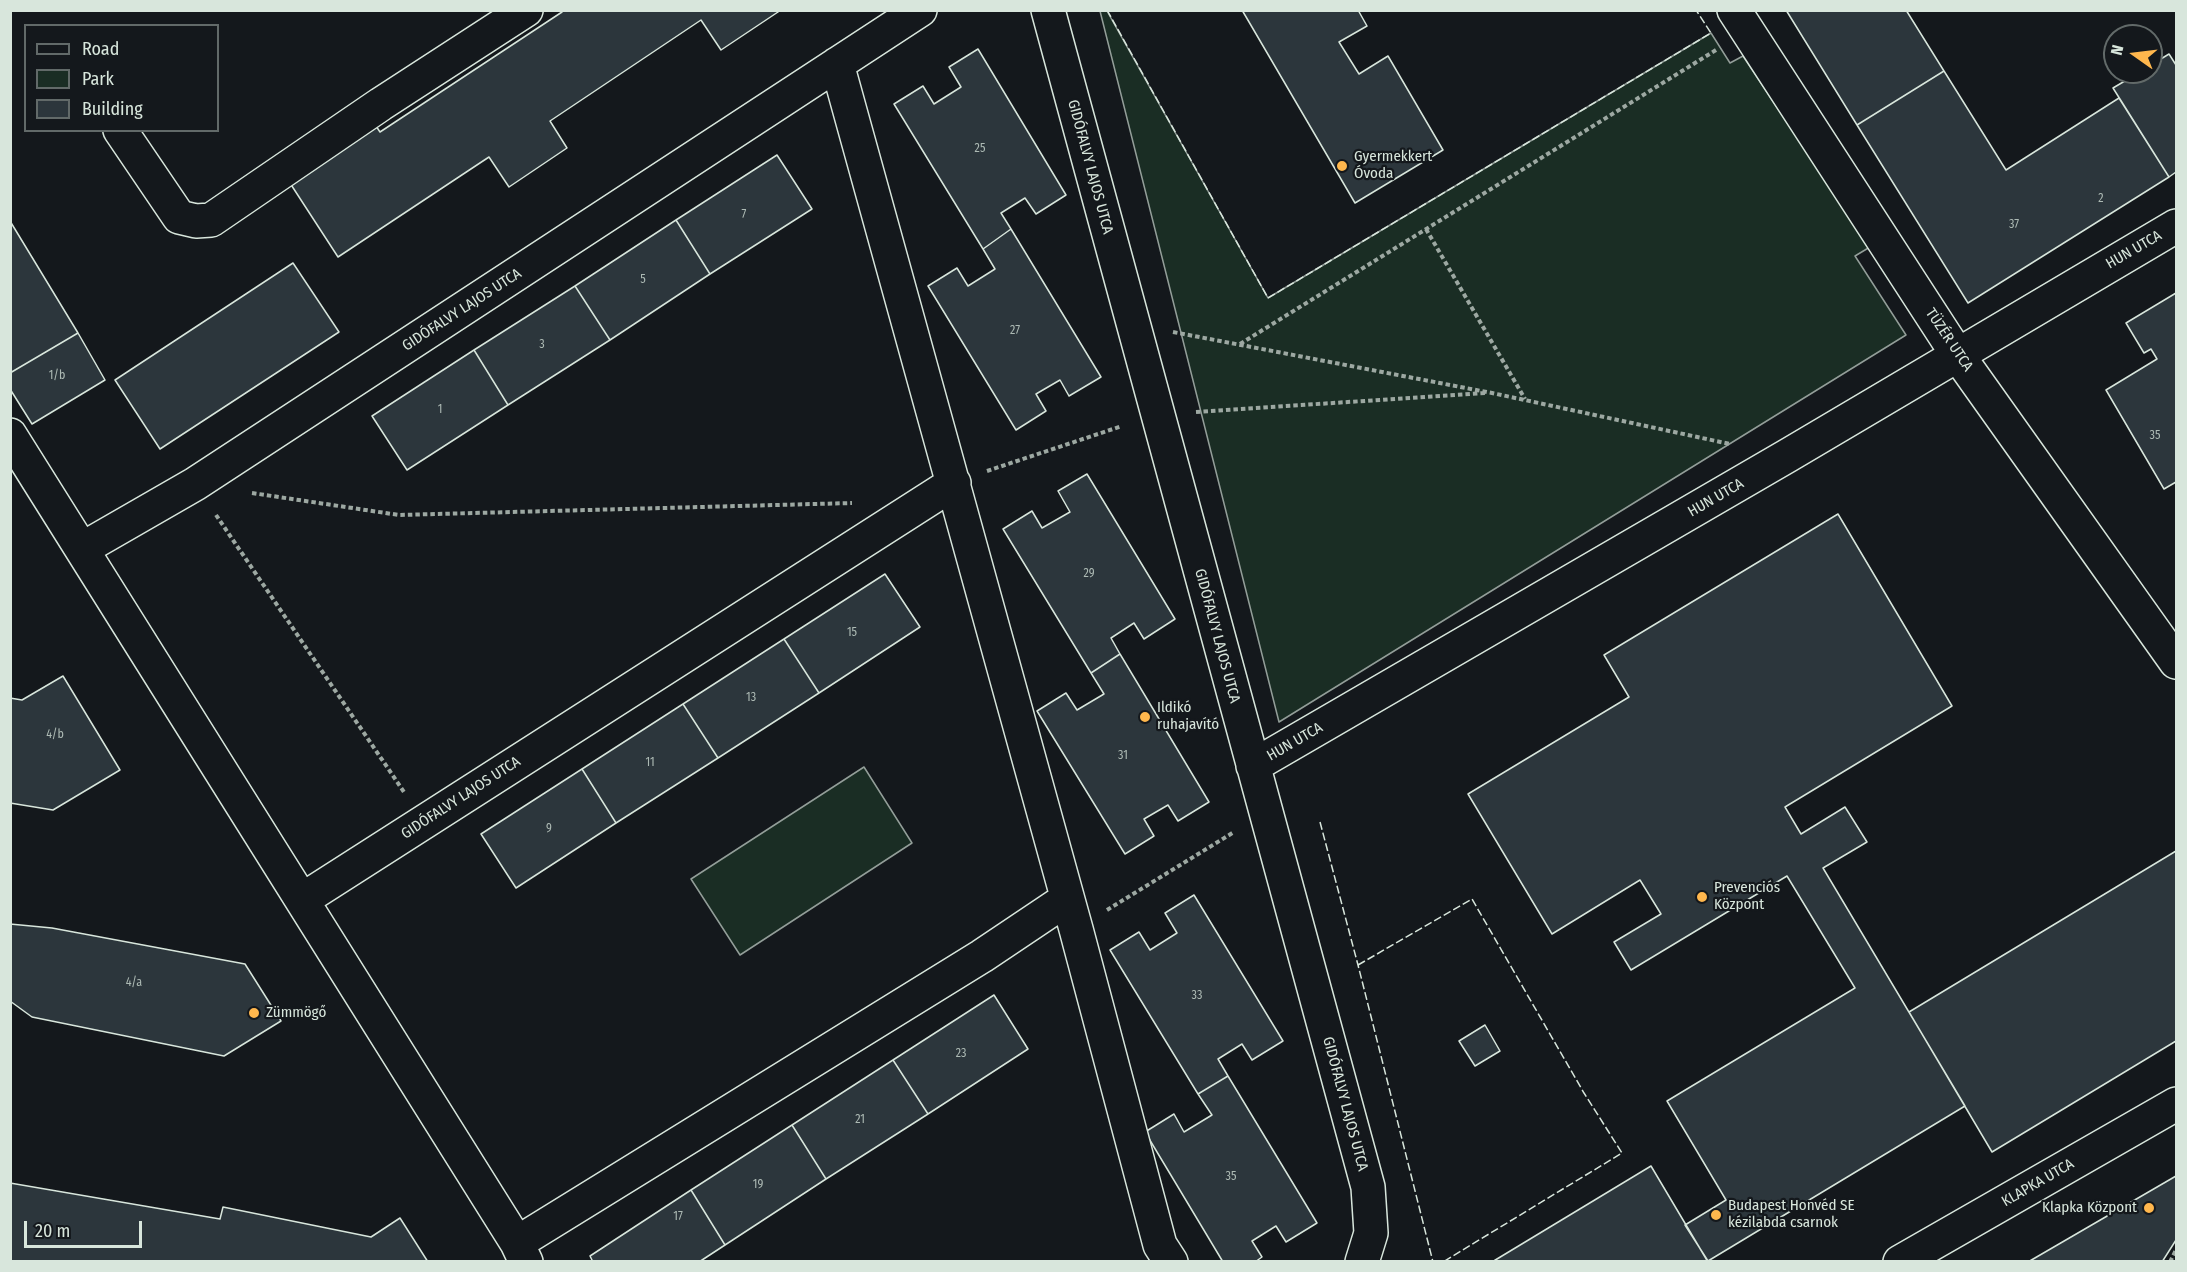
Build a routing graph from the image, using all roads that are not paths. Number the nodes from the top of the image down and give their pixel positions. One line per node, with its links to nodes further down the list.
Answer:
1 (526, 10): 6 (street)
2 (920, 10): 5 (street, GIDÓFALVY LAJOS UTCA)
3 (1048, 10): 13 (street, GIDÓFALVY LAJOS UTCA)
4 (1741, 20): 8 (street, TÜZÉR UTCA)
5 (837, 64): 10 (street); 11 (street, GIDÓFALVY LAJOS UTCA)
6 (121, 132)
7 (2176, 226): 8 (street, HUN UTCA)
8 (1958, 354): 12 (street, TÜZÉR UTCA); 13 (street, HUN UTCA)
9 (10, 435): 11 (street)
10 (954, 483): 14 (street, GIDÓFALVY LAJOS UTCA); 15 (street)
11 (82, 549): 14 (street)
12 (2176, 662)
13 (1253, 766): 19 (street, GIDÓFALVY LAJOS UTCA)
14 (302, 900): 17 (street)
15 (1071, 914): 17 (street); 18 (street)
16 (2176, 1104): 20 (street, KLAPKA UTCA)
17 (522, 1252)
18 (1172, 1262)
19 (1362, 1262)
20 (1900, 1262)

